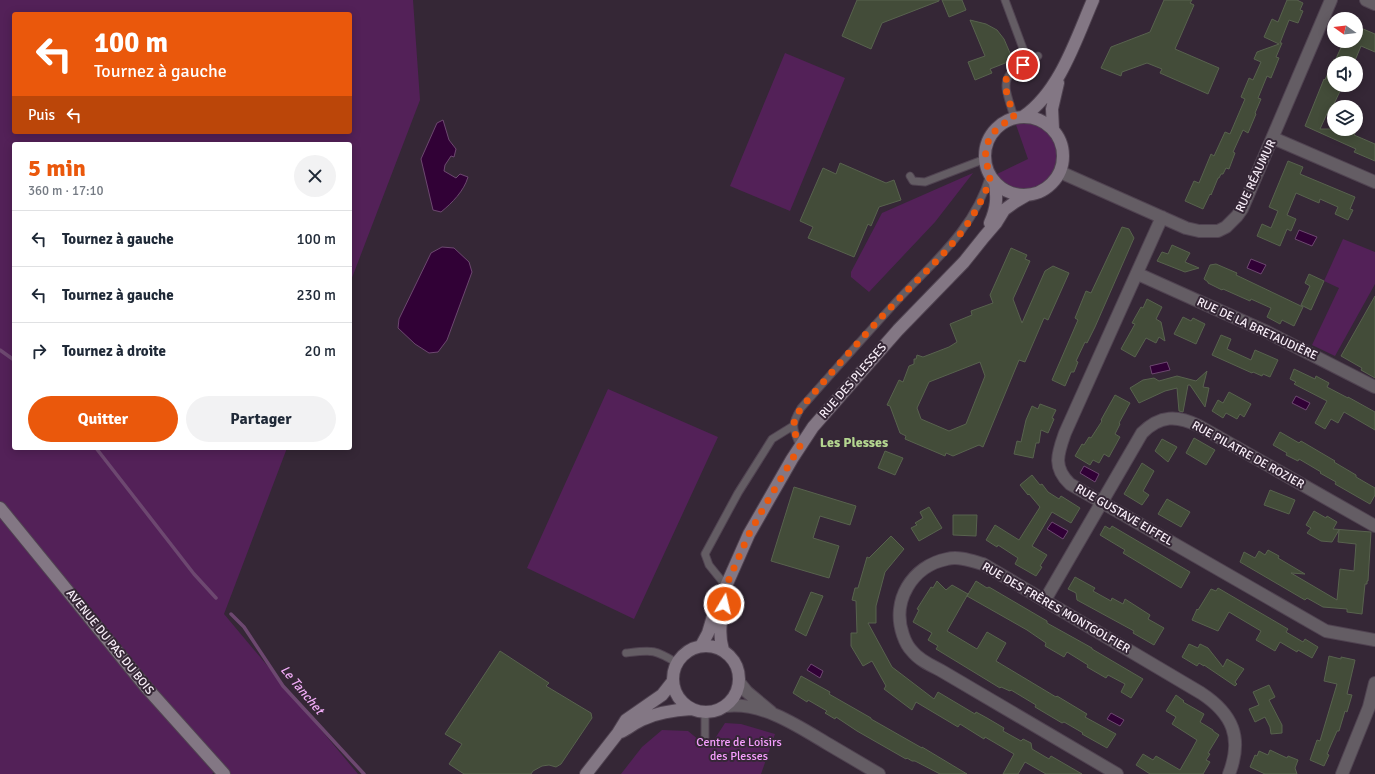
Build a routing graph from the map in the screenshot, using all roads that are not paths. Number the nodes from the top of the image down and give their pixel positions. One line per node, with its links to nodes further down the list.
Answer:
1 (1005, 0): 7 (lane)
2 (1093, 0): 8 (street)
3 (1331, 0): 11 (street, RUE RÉAUMUR)
4 (1366, 0): 5 (street)
5 (1375, 4)
6 (1038, 56): 7 (lane)
7 (1028, 62): 9 (lane)
8 (1060, 74): 9 (street); 10 (street)
9 (1019, 117): 10 (street); 12 (street)
10 (1053, 128): 13 (street)
11 (1273, 138): 16 (street); 18 (street, RUE RÉAUMUR)
12 (985, 159): 14 (lane); 15 (street)
13 (1060, 172): 17 (street); 18 (street, RUE RÉAUMUR)
14 (910, 176)
15 (993, 178): 17 (street); 19 (street, RUE DES PLESSES); 22 (lane)
16 (1375, 182)
17 (1028, 195): 19 (street, RUE DES PLESSES)
18 (1162, 217): 20 (street, RUE GUSTAVE EIFFEL)
19 (984, 237): 23 (street, RUE DES PLESSES)
20 (1138, 274): 21 (street, RUE DE LA BRETAUDIÈRE); 24 (street, RUE GUSTAVE EIFFEL)
21 (1375, 387)
22 (793, 426): 23 (lane); 27 (lane)
23 (800, 446): 27 (street, RUE DES PLESSES)
24 (1102, 502): 26 (street, RUE PILATRE DE ROZIER); 28 (street, RUE PILATRE DE ROZIER); 29 (street, RUE GUSTAVE EIFFEL)
25 (0, 508): 43 (street, AVENUE DU PAS DU BOIS)
26 (1375, 526)
27 (726, 586): 30 (street, RUE DES PLESSES); 31 (street, RUE DES PLESSES)
28 (1045, 600): 46 (street, RUE DES FRÈRES MONTGOLFIER); 47 (street, RUE DES FRÈRES MONTGOLFIER)
29 (1375, 640)
30 (701, 646): 31 (street); 33 (street)
31 (722, 650): 35 (street)
32 (626, 654): 33 (lane)
33 (677, 663): 34 (street)
34 (673, 681): 38 (street); 41 (street)
35 (739, 682): 37 (street); 40 (street)
36 (1375, 683): 48 (street)
37 (726, 706): 39 (street); 40 (street)
38 (691, 709): 39 (street); 41 (street)
39 (705, 713): 42 (lane)
40 (772, 713): 45 (street)
41 (618, 733): 44 (street)
42 (705, 740)
43 (224, 774)
44 (586, 774)
45 (879, 774)
46 (1117, 774)
47 (1229, 774)
48 (1342, 774)

